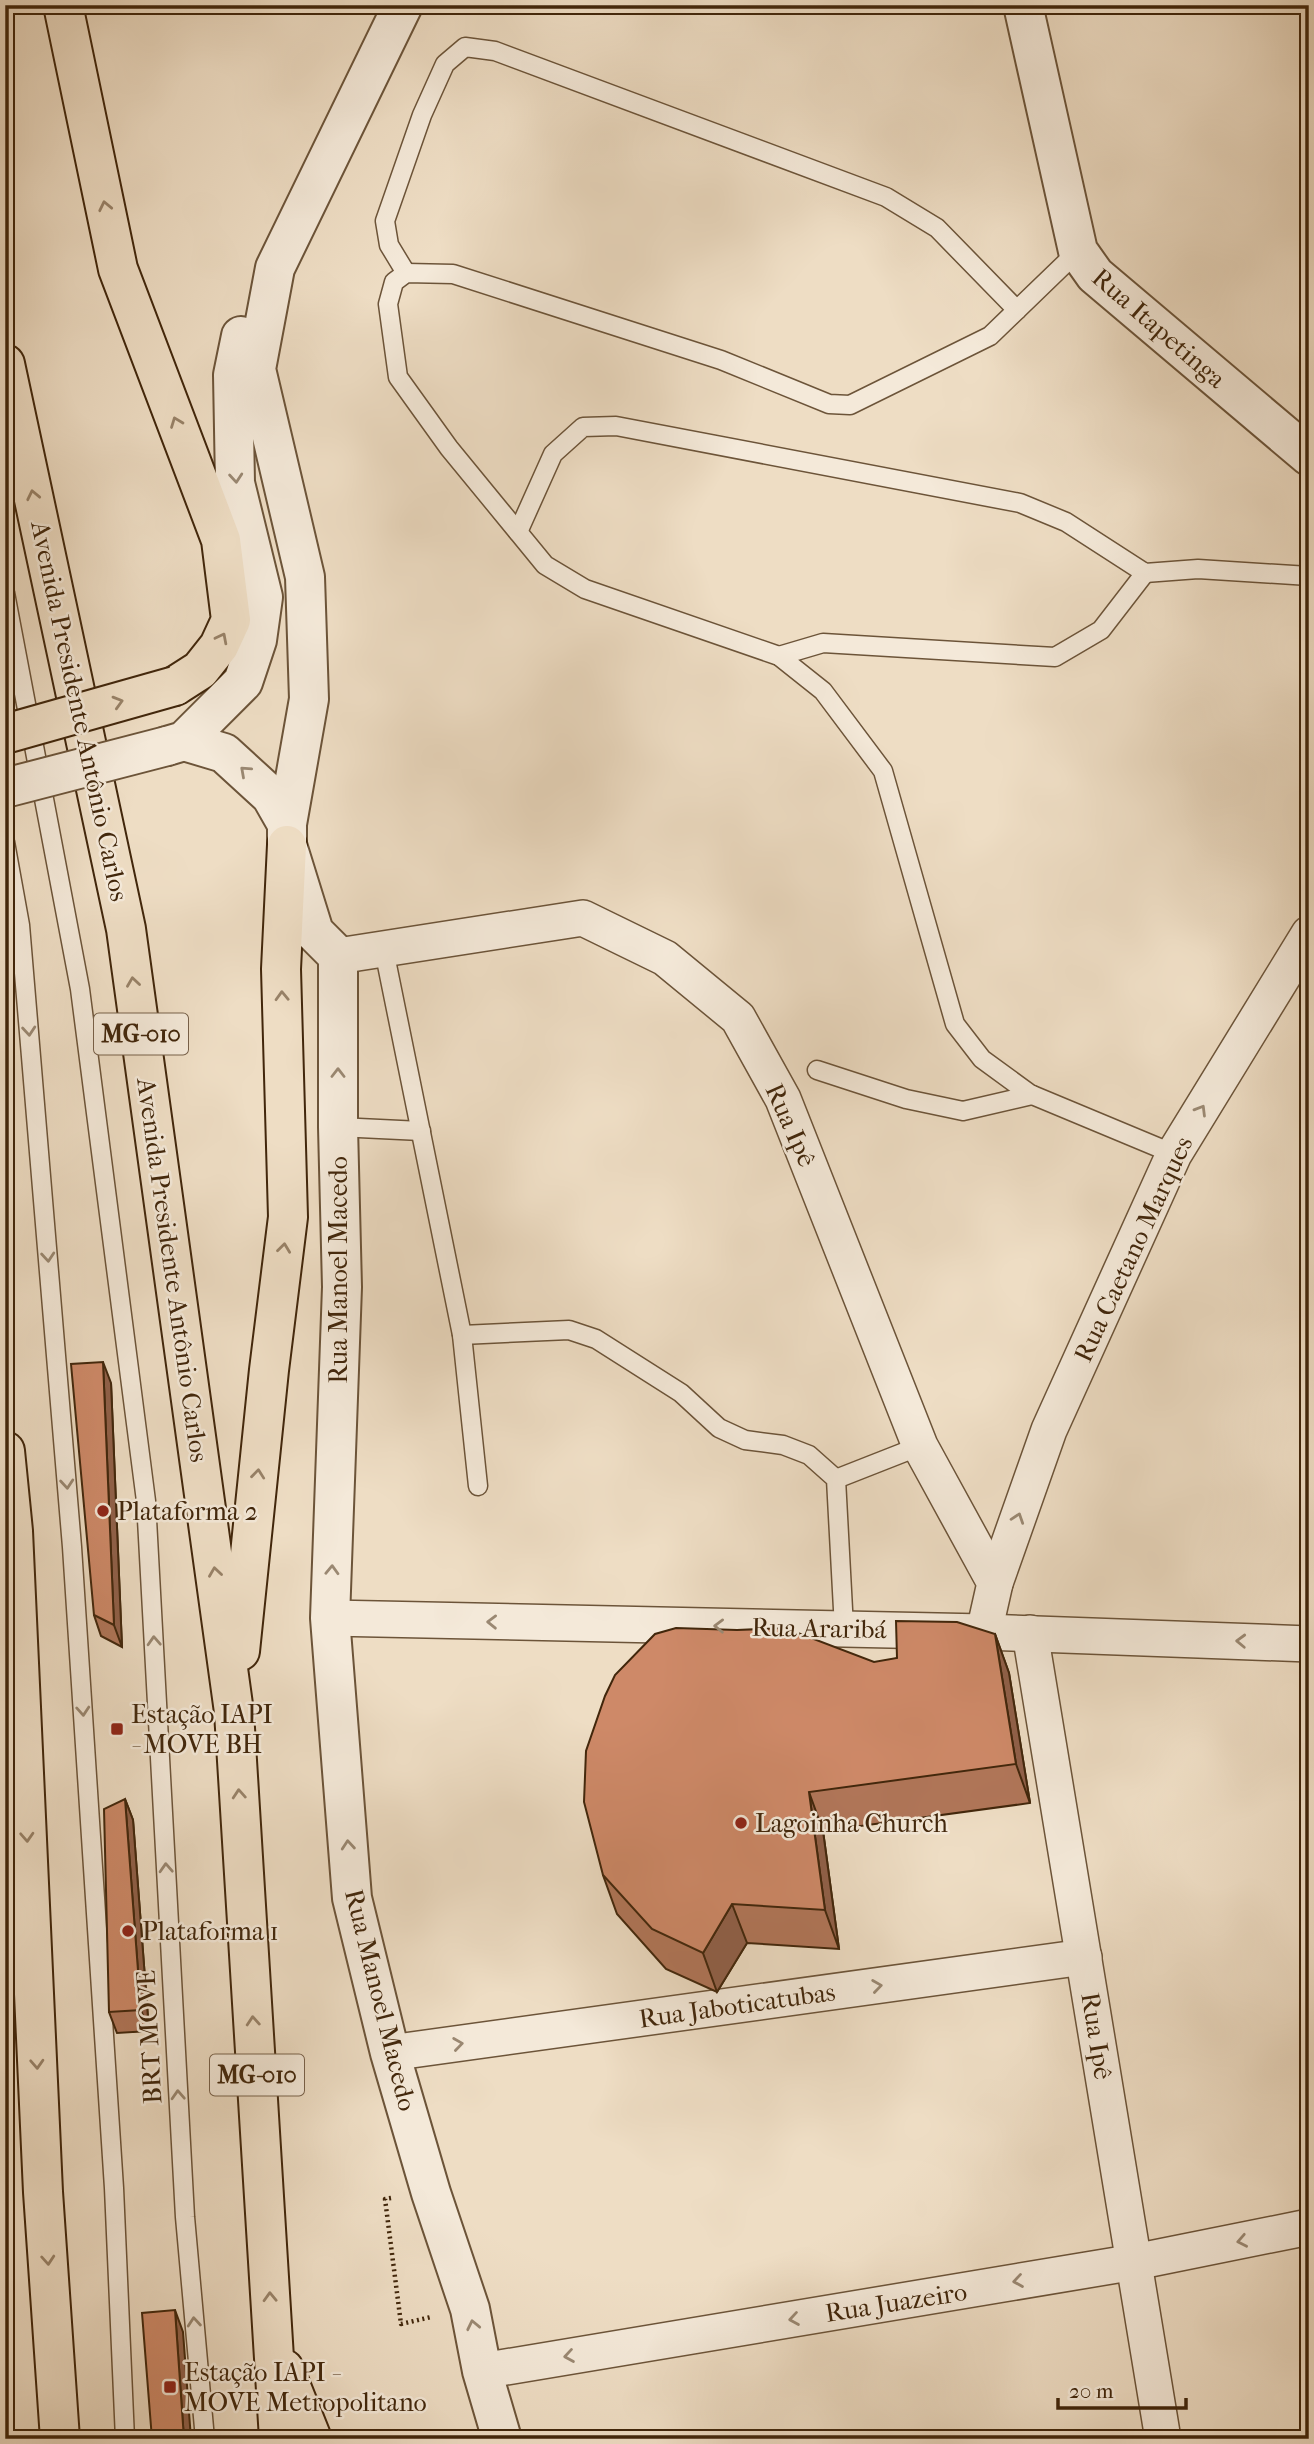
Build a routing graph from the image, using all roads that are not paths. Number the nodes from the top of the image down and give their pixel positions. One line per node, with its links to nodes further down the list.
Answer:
1 (63, 5): 15 (highway, one-way to 1, bridge)
2 (403, 5): 4 (street)
3 (1023, 5): 5 (street, Rua Itapetinga)
4 (348, 121): 16 (street, one-way to 16); 18 (street)
5 (1078, 251): 7 (lane); 9 (street, Rua Itapetinga)
6 (406, 273): 7 (lane); 7 (lane); 10 (lane)
7 (1017, 310)
8 (5, 364): 40 (highway, Avenida Presidente Antônio Carlos / MG-010, one-way to 8)
9 (1309, 456)
10 (518, 532): 11 (lane); 14 (lane)
11 (1145, 573): 12 (lane); 14 (lane)
12 (1309, 576)
13 (5, 593): 49 (lane, BRT MOVE, one-way to 13)
14 (779, 656): 24 (lane)
15 (5, 734)
16 (175, 744): 17 (street, bridge); 18 (street, one-way to 16)
17 (5, 789)
18 (287, 834): 22 (street); 40 (highway, one-way to 18)
19 (5, 842): 48 (lane, BRT MOVE, one-way to 48)
20 (1309, 934): 27 (street, Rua Caetano Marques, one-way to 20)
21 (384, 950): 22 (street, Rua Ipê); 26 (lane); 29 (street, Rua Ipê)
22 (338, 956): 25 (street, Rua Manoel Macedo, one-way to 22)
23 (817, 1070): 24 (lane)
24 (1032, 1095): 27 (lane)
25 (338, 1128): 26 (lane); 35 (street, Rua Manoel Macedo, one-way to 25)
26 (421, 1131): 28 (lane)
27 (1174, 1154): 33 (street, Rua Caetano Marques, one-way to 27)
28 (462, 1335): 31 (lane); 32 (lane)
29 (920, 1446): 31 (lane); 33 (street, Rua Ipê)
30 (6, 1460): 34 (highway)
31 (836, 1479): 36 (lane)
32 (478, 1486)
33 (995, 1583): 37 (street)
34 (10, 1586): 47 (highway, one-way to 47)
35 (330, 1618): 36 (street, Rua Araribá, one-way to 35); 42 (street, Rua Manoel Macedo, one-way to 35)
36 (844, 1628): 37 (street, Rua Araribá)
37 (984, 1632): 38 (street, Rua Araribá)
38 (1030, 1633): 39 (street, Rua Araribá, one-way to 38); 41 (street, Rua Ipê)
39 (1309, 1644)
40 (234, 1712): 45 (highway, Avenida Presidente Antônio Carlos / MG-010, one-way to 40)
41 (1084, 1957): 42 (street, Rua Jaboticatubas, one-way to 41); 44 (street, Rua Ipê)
42 (390, 2053): 46 (street, Rua Manoel Macedo, one-way to 42)
43 (1309, 2227): 44 (street, Rua Juazeiro, one-way to 44)
44 (1135, 2262): 46 (street, Rua Juazeiro, one-way to 46); 53 (street, Rua Ipê)
45 (271, 2339): 50 (highway, Avenida Presidente Antônio Carlos / MG-010); 51 (highway)
46 (482, 2371): 52 (street, Rua Manoel Macedo)
47 (60, 2439)
48 (125, 2439)
49 (205, 2439)
50 (279, 2439)
51 (312, 2439)
52 (502, 2439)
53 (1163, 2439)

